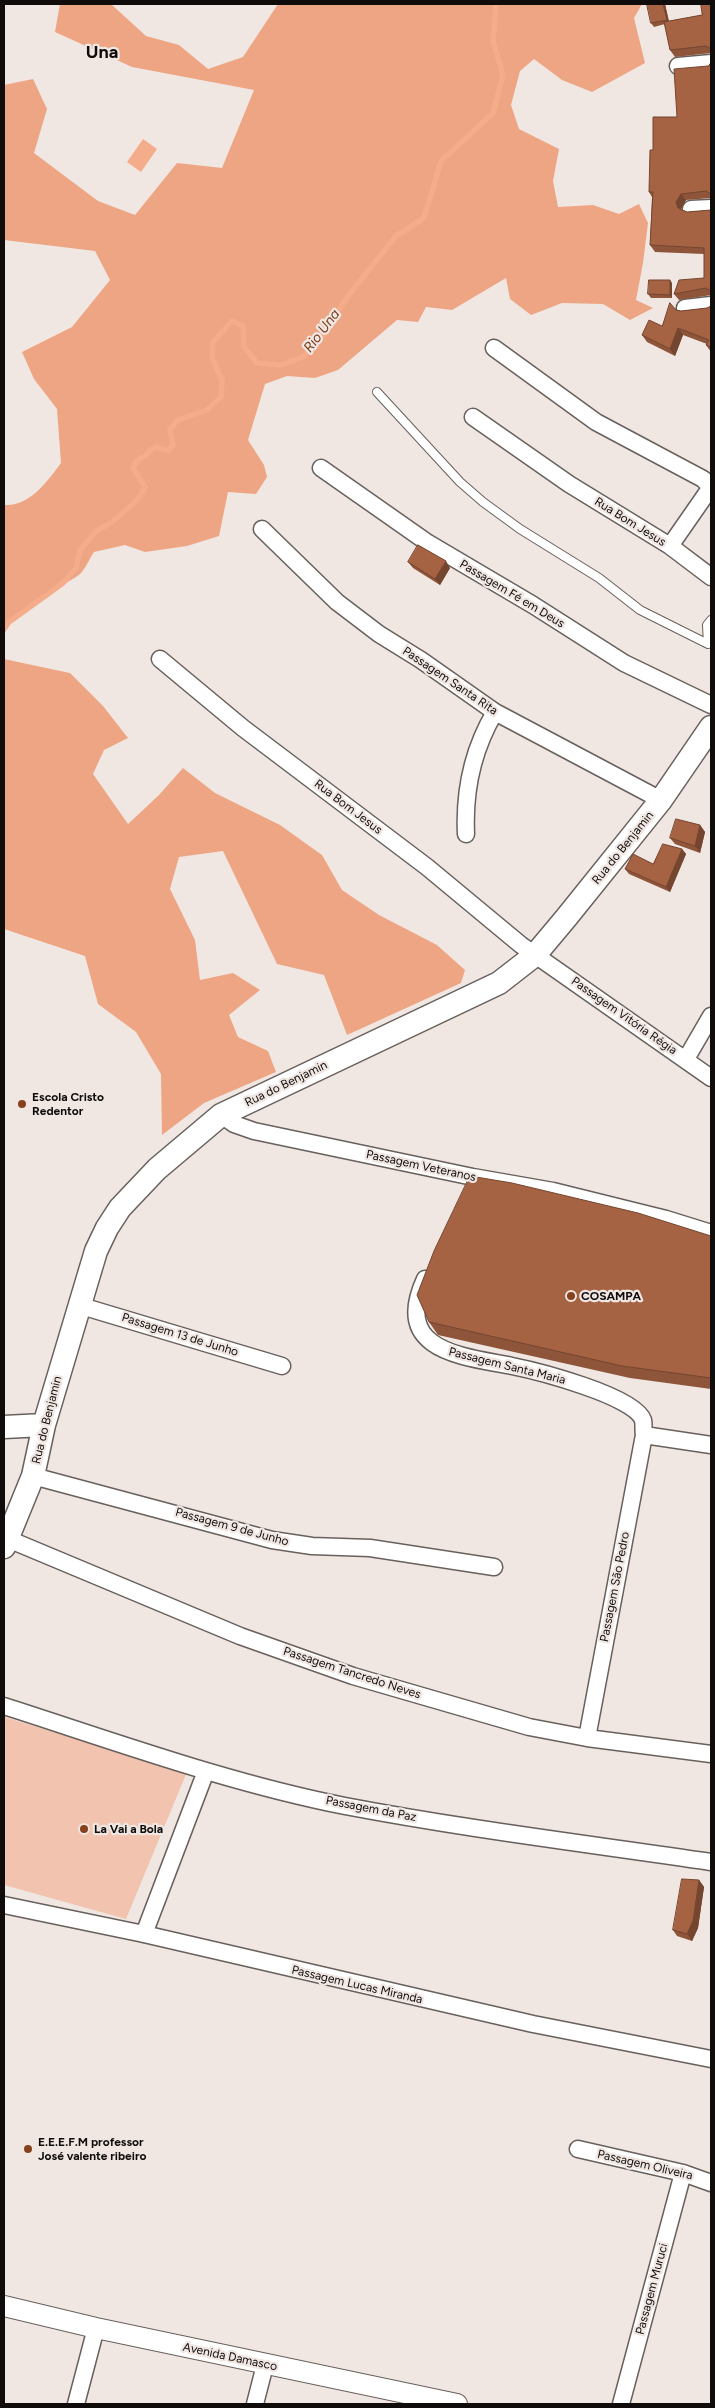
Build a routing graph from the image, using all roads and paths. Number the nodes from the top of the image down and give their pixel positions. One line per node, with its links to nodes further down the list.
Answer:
1 (711, 63): 2 (street)
2 (678, 66)
3 (691, 208): 4 (street)
4 (711, 208)
5 (711, 305): 6 (street)
6 (685, 308)
7 (494, 348): 11 (street)
8 (377, 392): 15 (lane)
9 (473, 417): 13 (street, Rua Bom Jesus)
10 (321, 468): 17 (street, Passagem Fé em Deus)
11 (711, 487): 13 (street)
12 (262, 529): 18 (street, Passagem Santa Rita)
13 (670, 546): 14 (street, Rua Bom Jesus)
14 (711, 577)
15 (711, 620)
16 (160, 659): 22 (street, Rua Bom Jesus)
17 (711, 705)
18 (495, 712): 20 (street, Passagem Santa Rita); 21 (street)
19 (708, 741): 20 (main road, Rua do Benjamin)
20 (661, 800): 22 (main road, Rua do Benjamin)
21 (466, 834)
22 (536, 955): 24 (street, Passagem Vitória Régia); 26 (main road, Rua do Benjamin)
23 (711, 1016): 24 (street)
24 (686, 1059): 25 (street, Passagem Vitória Régia)
25 (711, 1078)
26 (221, 1115): 27 (street, Passagem Veteranos); 31 (main road, Rua do Benjamin)
27 (473, 1177): 28 (street); 29 (street, Passagem Veteranos)
28 (465, 1194)
29 (711, 1233)
30 (432, 1265): 35 (street, Passagem Santa Maria)
31 (78, 1305): 32 (street, Passagem 13 de Junho); 33 (main road, Rua do Benjamin)
32 (282, 1366)
33 (44, 1425): 34 (main road); 37 (main road, Rua do Benjamin)
34 (4, 1427)
35 (644, 1435): 36 (street); 41 (street, Passagem São Pedro)
36 (711, 1445)
37 (33, 1476): 38 (main road, Rua do Benjamin); 39 (street, Passagem 9 de Junho)
38 (6, 1543): 41 (street, Passagem Tancredo Neves)
39 (494, 1567)
40 (4, 1706): 43 (street, Passagem da Paz)
41 (587, 1738): 42 (street, Passagem Tancredo Neves)
42 (711, 1754)
43 (206, 1771): 44 (street, Passagem da Paz); 46 (street)
44 (711, 1862)
45 (4, 1905): 46 (street, Passagem Lucas Miranda)
46 (144, 1934): 47 (street, Passagem Lucas Miranda)
47 (711, 2059)
48 (578, 2149): 49 (street, Passagem Oliveira)
49 (683, 2174): 50 (street, Passagem Oliveira); 57 (street, Passagem Muruci)
50 (711, 2183)
51 (4, 2306): 52 (street, Avenida Damasco)
52 (96, 2328): 53 (street, Avenida Damasco); 54 (street)
53 (265, 2365): 55 (street); 56 (street, Avenida Damasco)
54 (76, 2404)
55 (255, 2404)
56 (450, 2404)
57 (621, 2404)

